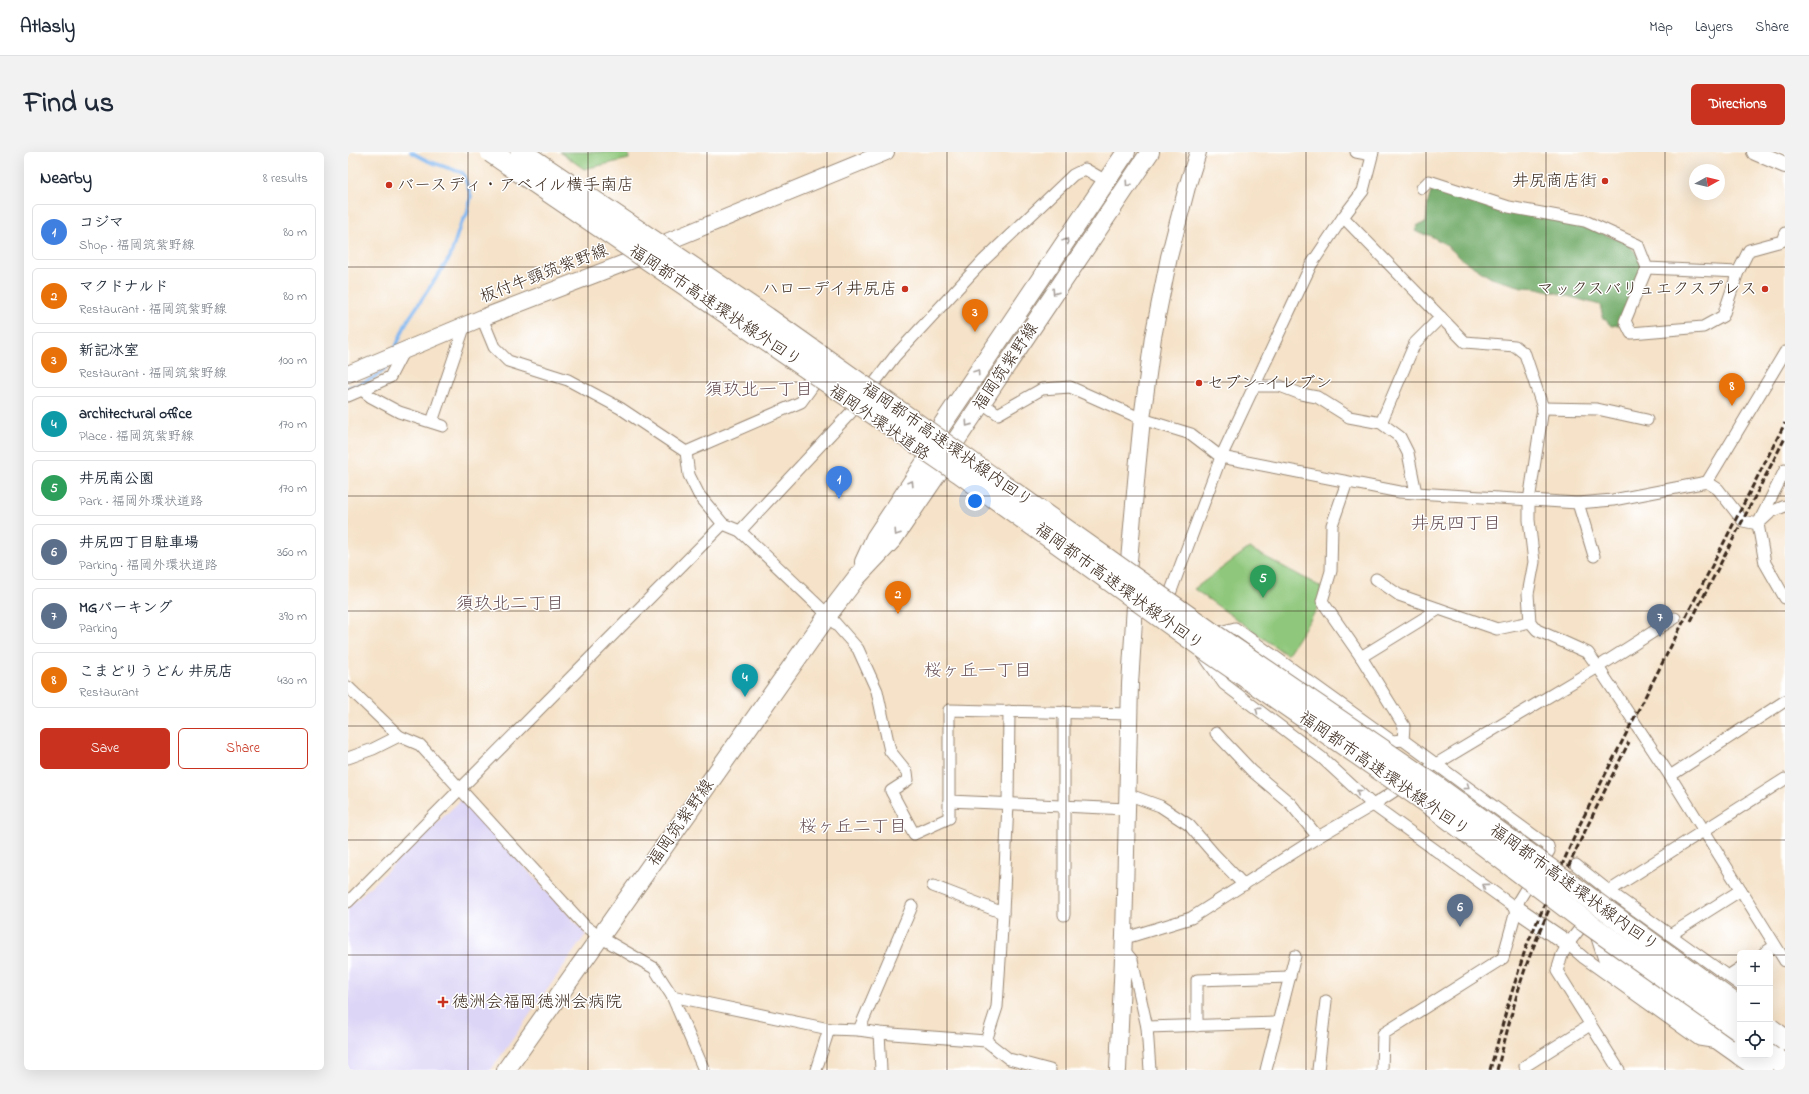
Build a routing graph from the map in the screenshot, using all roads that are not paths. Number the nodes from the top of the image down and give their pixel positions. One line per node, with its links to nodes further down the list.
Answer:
1 (484, 152): 18 (highway, 福岡外環状道路)
2 (492, 152): 125 (highway, 福岡都市高速環状線外回り, bridge)
3 (522, 152): 119 (highway, 福岡都市高速環状線内回り, bridge)
4 (526, 152): 17 (highway, 福岡外環状道路)
5 (886, 152): 17 (street, 板付牛頸筑紫野線)
6 (1126, 152): 13 (main road, 福岡筑紫野線)
7 (1150, 152): 32 (main road, 福岡筑紫野線, one-way to 32)
8 (1198, 152): 35 (street)
9 (1356, 152): 11 (street)
10 (1760, 153): 12 (street)
11 (1372, 154): 15 (street)
12 (1785, 164)
13 (1106, 181): 28 (street); 40 (main road, 福岡筑紫野線, one-way to 13)
14 (1422, 188): 19 (street)
15 (1343, 217): 21 (street); 29 (street)
16 (1785, 234): 20 (street)
17 (664, 243): 18 (street, 板付牛頸筑紫野線); 28 (highway, 福岡外環状道路)
18 (640, 257): 22 (street, 板付牛頸筑紫野線); 27 (highway, 福岡外環状道路)
19 (1647, 268): 20 (street); 20 (street)
20 (1738, 272)
21 (1440, 317): 34 (street); 38 (street)
22 (482, 318): 23 (street, 板付牛頸筑紫野線); 42 (street)
23 (465, 325): 24 (street, 板付牛頸筑紫野線); 37 (street)
24 (404, 350): 26 (street, 板付牛頸筑紫野線); 30 (street)
25 (1785, 352): 47 (street)
26 (348, 374)
27 (817, 380): 33 (highway, 福岡外環状道路); 42 (street)
28 (874, 386): 33 (street); 40 (highway, 福岡外環状道路)
29 (1254, 386): 38 (street); 43 (street)
30 (362, 390): 31 (street); 37 (street)
31 (348, 396)
32 (982, 403): 35 (street); 41 (main road, 福岡筑紫野線, one-way to 41)
33 (856, 407): 44 (highway, 福岡外環状道路); 54 (street)
34 (1543, 408): 36 (street); 49 (street)
35 (1142, 419): 43 (street); 56 (street)
36 (1646, 420)
37 (432, 422): 39 (street)
38 (1381, 422): 48 (street)
39 (443, 426)
40 (938, 431): 41 (highway, 福岡外環状道路); 44 (main road, 福岡筑紫野線)
41 (953, 445): 44 (main road, 福岡筑紫野線); 56 (highway, 福岡外環状道路)
42 (686, 452): 52 (street)
43 (1221, 457): 46 (street); 59 (street)
44 (935, 462): 60 (highway, 福岡外環状道路); 62 (main road, 福岡筑紫野線)
45 (1785, 470): 53 (street)
46 (1347, 482): 48 (street); 67 (street)
47 (1707, 482): 50 (street); 53 (street)
48 (1416, 493): 49 (street)
49 (1529, 501): 50 (street); 64 (street)
50 (1578, 503): 55 (street)
51 (1785, 506): 53 (street)
52 (723, 524): 54 (street); 83 (street)
53 (1758, 524): 58 (street)
54 (740, 531): 62 (street)
55 (1594, 556)
56 (1128, 572): 59 (highway, 福岡外環状道路); 60 (street)
57 (1376, 579): 61 (street)
58 (1785, 598)
59 (1168, 599): 65 (highway, 福岡外環状道路)
60 (1135, 605): 66 (highway, 福岡外環状道路); 73 (street)
61 (1439, 609): 64 (street); 67 (street)
62 (828, 615): 84 (street); 103 (main road, 福岡筑紫野線)
63 (1675, 618): 68 (street)
64 (1530, 622): 68 (street)
65 (1216, 633): 76 (street); 79 (highway, 福岡外環状道路)
66 (1201, 652): 82 (highway, 福岡外環状道路); 87 (street, one-way to 66)
67 (1362, 657): 76 (street)
68 (1598, 667): 78 (street); 80 (street)
69 (348, 688): 75 (street)
70 (1785, 701): 80 (street)
71 (1009, 711): 72 (street); 84 (street); 86 (street)
72 (1064, 712): 73 (street); 88 (street)
73 (1130, 714): 85 (street)
74 (1216, 732): 90 (street)
75 (399, 736): 77 (street); 83 (street)
76 (1403, 740): 78 (street)
77 (348, 758)
78 (1436, 764): 79 (street); 91 (street, one-way to 91)
79 (1417, 776): 82 (street); 91 (highway, 福岡外環状道路)
80 (1670, 776): 89 (street)
81 (1785, 779): 89 (street)
82 (1397, 789): 87 (street); 93 (highway, 福岡外環状道路)
83 (460, 790): 97 (street); 103 (street)
84 (949, 801): 86 (street)
85 (1127, 801): 88 (street); 94 (street); 104 (street)
86 (1008, 803): 88 (street); 101 (street)
87 (1374, 805): 90 (street); 99 (street, one-way to 87)
88 (1064, 806): 102 (street)
89 (1704, 830): 96 (street); 100 (street)
90 (1318, 837): 94 (street)
91 (1540, 864): 93 (street); 100 (highway, 福岡外環状道路)
92 (1576, 865): 100 (street)
93 (1530, 882): 99 (street); 100 (highway, 福岡外環状道路)
94 (1244, 885): 104 (street)
95 (933, 886): 101 (street)
96 (1741, 890): 105 (street); 107 (street)
97 (348, 902)
98 (912, 906): 127 (street)
99 (1517, 909): 106 (street); 143 (street)
100 (1598, 912): 105 (highway, 福岡外環状道路); 106 (street); 122 (highway, 福岡外環状道路)
101 (1003, 913): 129 (street)
102 (1064, 915)
103 (600, 937): 116 (street); 134 (main road, 福岡筑紫野線)
104 (1124, 942): 124 (street); 139 (street)
105 (1666, 943): 112 (street); 115 (highway); 118 (highway, 福岡外環状道路)
106 (1568, 944): 121 (street); 130 (street)
107 (1776, 946): 108 (street); 110 (street)
108 (1769, 950)
109 (1295, 956): 113 (street)
110 (1785, 961)
111 (1737, 970): 112 (street)
112 (1728, 976): 114 (street)
113 (1290, 977): 120 (street); 123 (street)
114 (1737, 983)
115 (1737, 995)
116 (672, 996): 126 (street); 135 (street)
117 (1326, 1001): 142 (street)
118 (1737, 1006)
119 (1737, 1007)
120 (1277, 1023): 123 (street); 141 (street)
121 (1590, 1025): 133 (street); 144 (street)
122 (1737, 1025)
123 (1197, 1026): 124 (street)
124 (1147, 1027): 140 (street)
125 (1737, 1028)
126 (829, 1029): 127 (street); 136 (street)
127 (859, 1030): 128 (street)
128 (879, 1033): 129 (street); 137 (street)
129 (986, 1041): 138 (street)
130 (1737, 1044)
131 (1773, 1054): 132 (highway, 福岡都市高速環状線外回り)
132 (1785, 1064)
133 (1525, 1066)
134 (506, 1070)
135 (704, 1070)
136 (816, 1070)
137 (881, 1070)
138 (1050, 1070)
139 (1118, 1070)
140 (1150, 1070)
141 (1266, 1070)
142 (1318, 1070)
143 (1382, 1070)
144 (1619, 1070)

